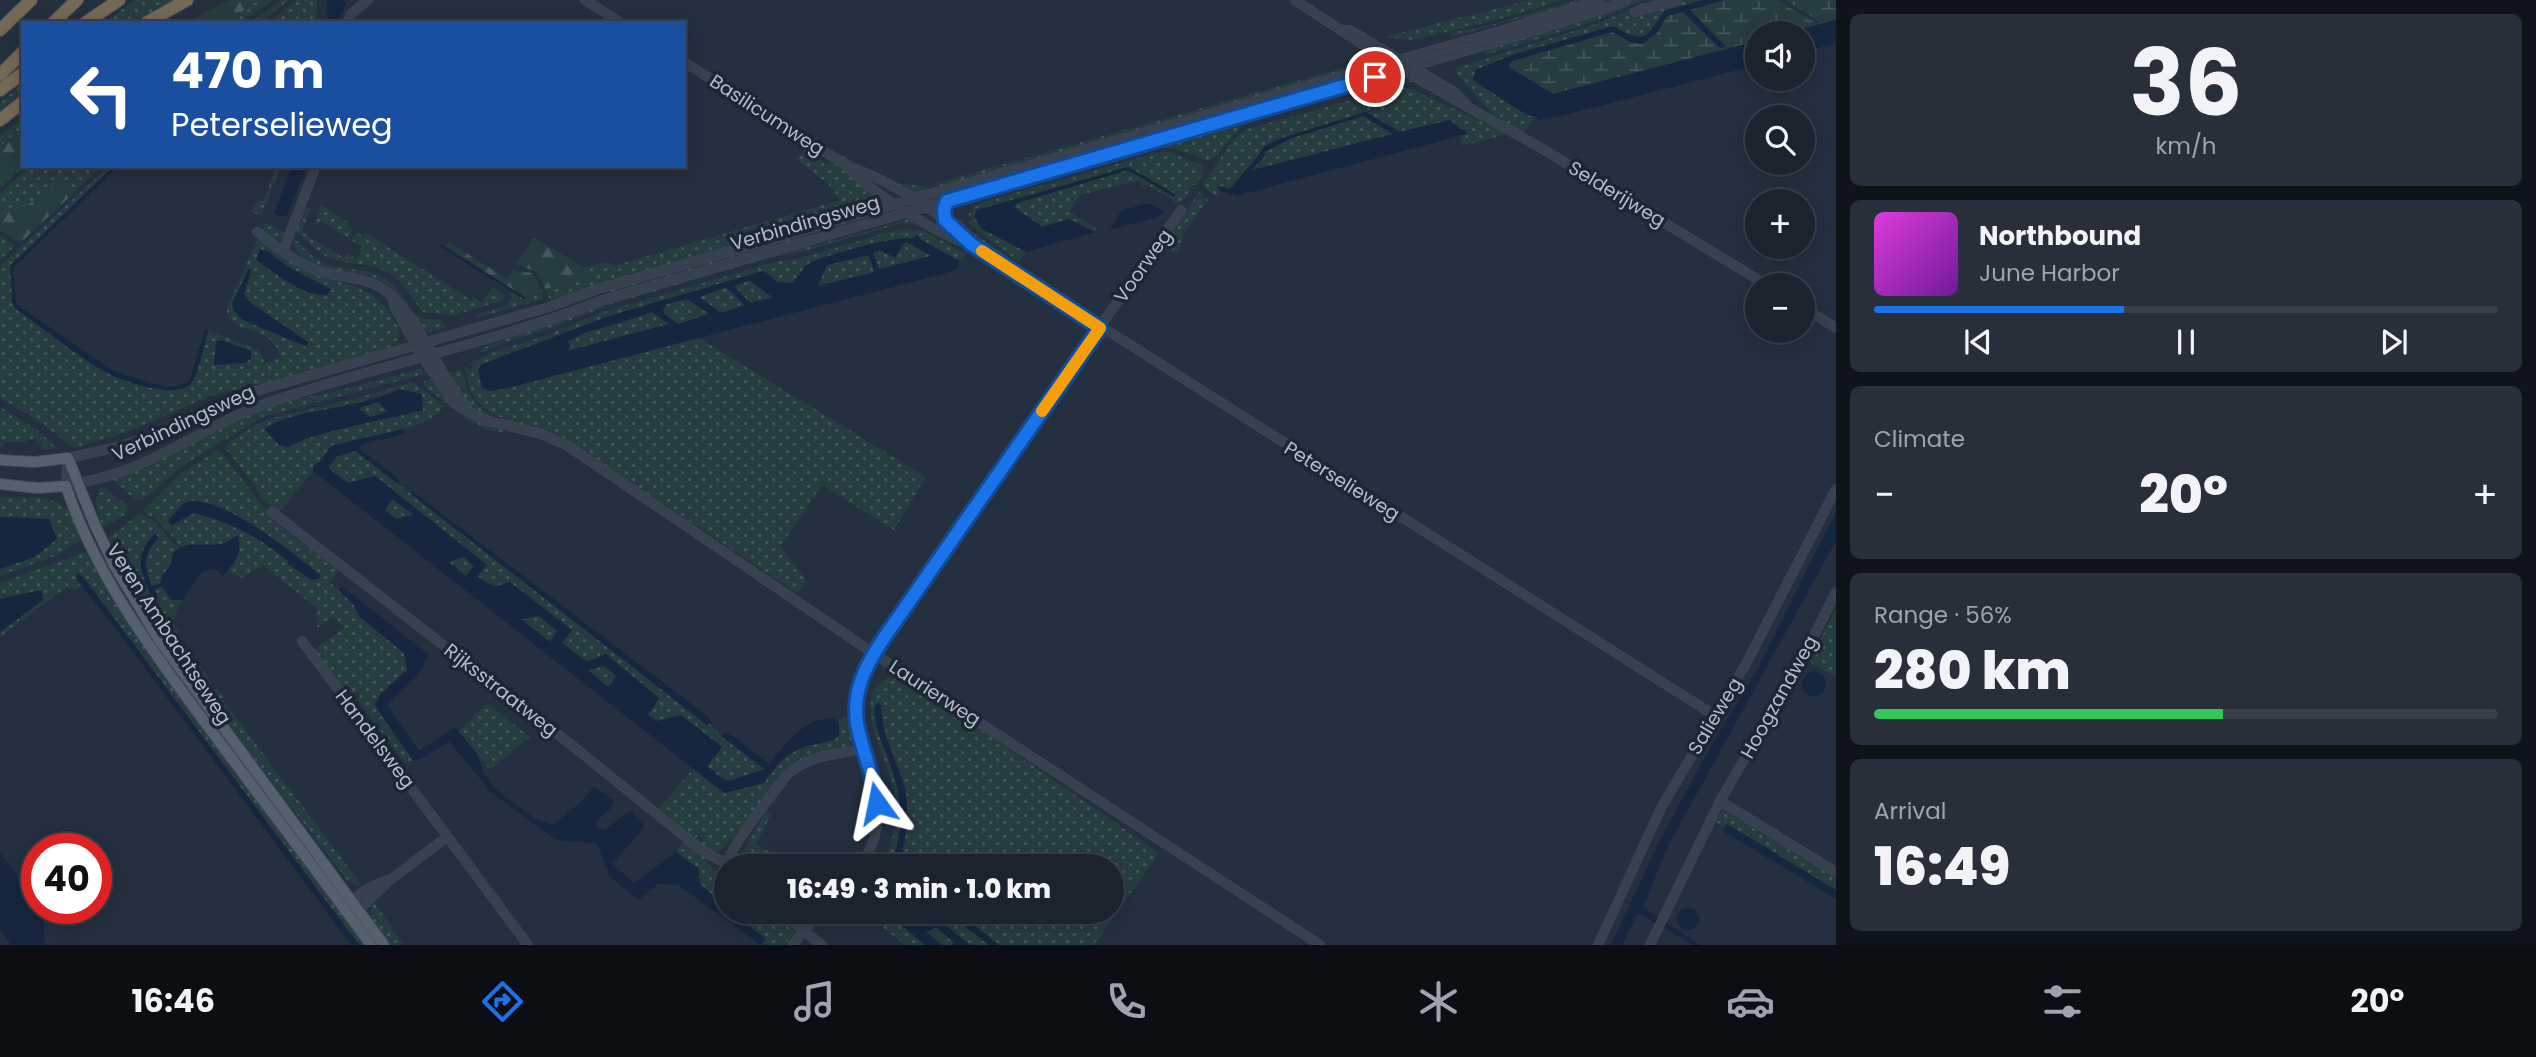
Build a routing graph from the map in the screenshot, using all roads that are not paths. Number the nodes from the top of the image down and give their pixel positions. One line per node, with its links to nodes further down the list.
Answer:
1 (31, 0): 17 (highway)
2 (77, 0): 12 (highway)
3 (119, 0): 13 (highway)
4 (187, 0): 14 (highway)
5 (368, 0): 15 (street)
6 (585, 0): 16 (street)
7 (1295, 0): 18 (street)
8 (1600, 0): 24 (street, Verbindingsweg)
9 (1626, 0): 21 (street, Verbindingsweg)
10 (1677, 0): 11 (street)
11 (1635, 12)
12 (55, 21)
13 (88, 21)
14 (149, 21)
15 (349, 21)
16 (618, 21)
17 (0, 30)
18 (1343, 30): 19 (street); 24 (street, Selderijweg)
19 (1370, 51): 22 (street); 26 (street)
20 (21, 54): 28 (highway)
21 (1431, 61): 25 (street, Verbindingsweg); 29 (street)
22 (1388, 62): 24 (street, Verbindingsweg); 26 (street, Verbindingsweg)
23 (686, 63): 34 (street, Basilicumweg)
24 (1400, 64): 25 (street, Verbindingsweg); 32 (street, Selderijweg); 38 (street, Verbindingsweg)
25 (1412, 66): 29 (street, Selderijweg)
26 (1366, 68): 37 (street, Verbindingsweg)
27 (21, 74): 30 (highway)
28 (0, 75)
29 (1430, 77): 32 (street, Selderijweg)
30 (0, 90)
31 (21, 104): 33 (highway)
32 (1467, 105): 48 (street, Selderijweg)
33 (0, 120)
34 (849, 167): 36 (street, Basilicumweg); 37 (street, Basilicumweg)
35 (315, 168): 47 (street)
36 (880, 192): 39 (street, Basilicumweg); 41 (street)
37 (912, 199): 39 (street, Verbindingsweg); 40 (street, Basilicumweg)
38 (947, 201): 40 (street, Verbindingsweg); 44 (street)
39 (896, 204): 41 (street, Verbindingsweg); 43 (street, Basilicumweg)
40 (925, 207): 43 (street, Verbindingsweg); 44 (street, Peterselieweg)
41 (877, 208): 53 (street, Verbindingsweg)
42 (1181, 210): 51 (street, Voorweg)
43 (907, 212): 46 (street, Peterselieweg); 55 (street, Verbindingsweg)
44 (945, 220): 46 (street, Peterselieweg)
45 (257, 232): 47 (street)
46 (971, 244): 51 (street, Peterselieweg)
47 (283, 251): 49 (street)
48 (1747, 273)
49 (393, 298): 53 (street); 54 (street)
50 (1815, 315): 52 (street)
51 (1100, 328): 65 (street, Voorweg); 66 (street, Peterselieweg)
52 (1836, 328)
53 (425, 341): 54 (street, Verbindingsweg); 55 (street)
54 (415, 344): 55 (street); 56 (street, Verbindingsweg)
55 (428, 357): 58 (street, Verbindingsweg); 65 (street, Laurierweg)
56 (68, 458): 57 (main road, Verbindingsweg); 58 (main road, Veren Ambachtseweg); 60 (street, Veren Ambachtseweg)
57 (0, 460)
58 (79, 483): 60 (street, Verbindingsweg); 74 (main road, Veren Ambachtseweg)
59 (0, 484): 60 (main road, Verbindingsweg)
60 (66, 486): 74 (main road, Veren Ambachtseweg)
61 (1836, 489): 66 (street, Salieweg)
62 (272, 512): 72 (street, Rijksstraatweg)
63 (1836, 592): 68 (street, Hoogzandweg)
64 (302, 641): 69 (street, Handelsweg)
65 (873, 653): 67 (street, Voorweg); 82 (street, Laurierweg)
66 (1714, 715): 83 (street, Salieweg)
67 (863, 748): 70 (street); 71 (street, Voorweg)
68 (1720, 801): 73 (street); 84 (street, Hoogzandweg)
69 (447, 837): 74 (street); 79 (street, Handelsweg)
70 (734, 854)
71 (866, 854)
72 (714, 857)
73 (1836, 872)
74 (353, 908): 77 (main road, Veren Ambachtseweg); 78 (main road, Veren Ambachtseweg)
75 (795, 924): 81 (street, bridge)
76 (810, 924): 80 (street)
77 (371, 945)
78 (384, 945)
79 (528, 945)
80 (792, 945)
81 (822, 945)
82 (1320, 945)
83 (1598, 945)
84 (1650, 945)

